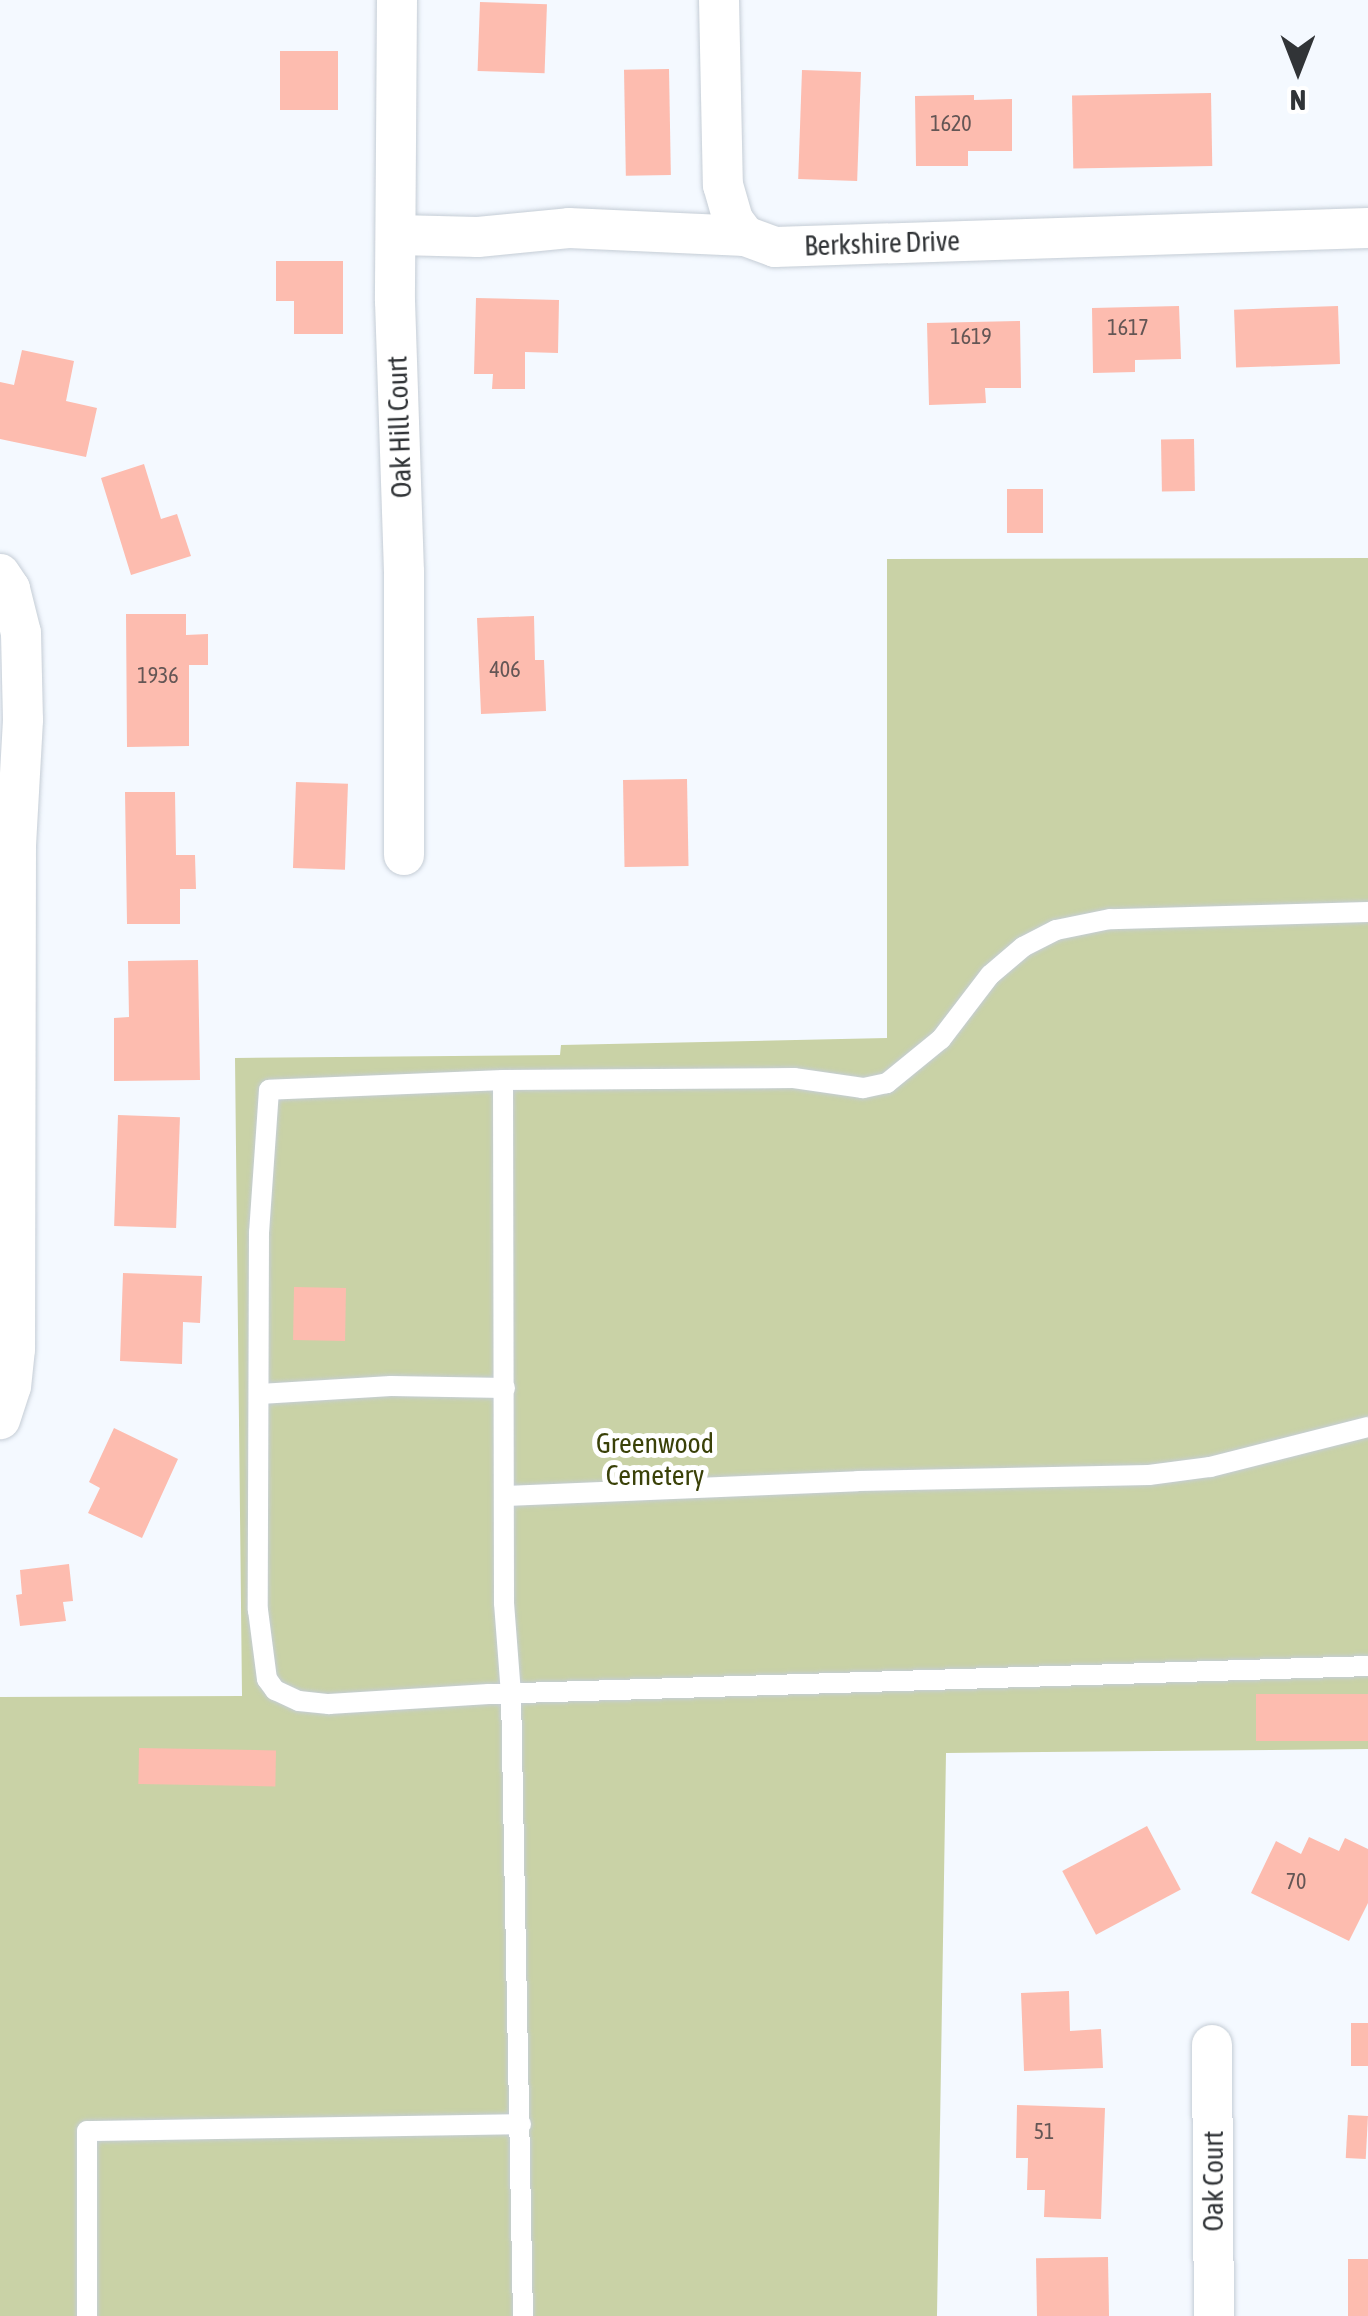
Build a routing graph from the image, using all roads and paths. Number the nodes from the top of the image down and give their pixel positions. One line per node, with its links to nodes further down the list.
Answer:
1 (397, 0): 4 (street, Oak Hill Court)
2 (720, 0): 5 (street)
3 (1368, 228): 5 (street, Berkshire Drive)
4 (398, 235): 5 (street, Berkshire Drive); 7 (street, Oak Hill Court)
5 (745, 236)
6 (0, 574): 12 (street)
7 (404, 854)
8 (1368, 912): 9 (lane)
9 (503, 1080): 10 (lane); 11 (lane)
10 (506, 1388): 11 (lane); 14 (lane)
11 (260, 1394): 16 (lane)
12 (0, 1420)
13 (1368, 1427): 14 (lane)
14 (506, 1496): 16 (lane)
15 (1368, 1666): 16 (lane)
16 (511, 1693): 18 (lane)
17 (1212, 2045): 21 (street, Oak Court)
18 (521, 2124): 19 (lane); 20 (lane)
19 (87, 2316)
20 (523, 2316)
21 (1214, 2316)

